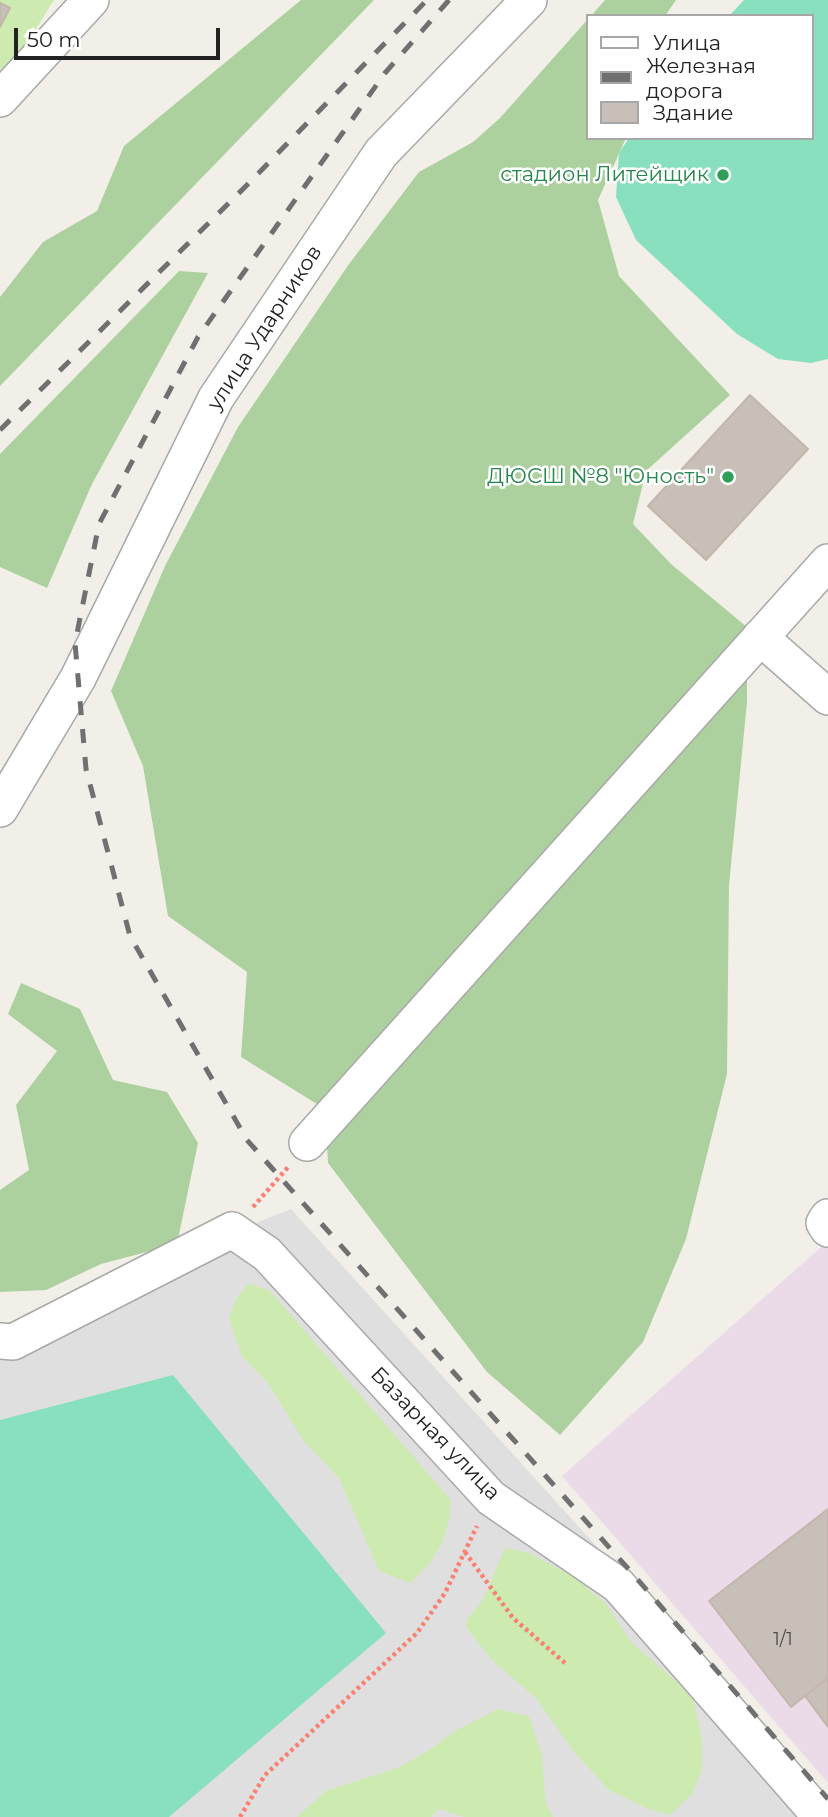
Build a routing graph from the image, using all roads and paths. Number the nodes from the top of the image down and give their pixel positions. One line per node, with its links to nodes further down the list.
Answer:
1 (91, 0): 3 (street)
2 (529, 0): 7 (street, улица Ударников)
3 (0, 99)
4 (828, 562): 5 (street)
5 (760, 637): 6 (street); 8 (street)
6 (828, 697)
7 (0, 809)
8 (307, 1143): 11 (path)
9 (828, 1217): 10 (street)
10 (828, 1229)
11 (232, 1230): 12 (street); 13 (street, Базарная улица)
12 (0, 1342)
13 (491, 1498): 14 (path); 17 (street, Базарная улица)
14 (465, 1552): 15 (path); 16 (path)
15 (565, 1663)
16 (240, 1817)
17 (821, 1817)

